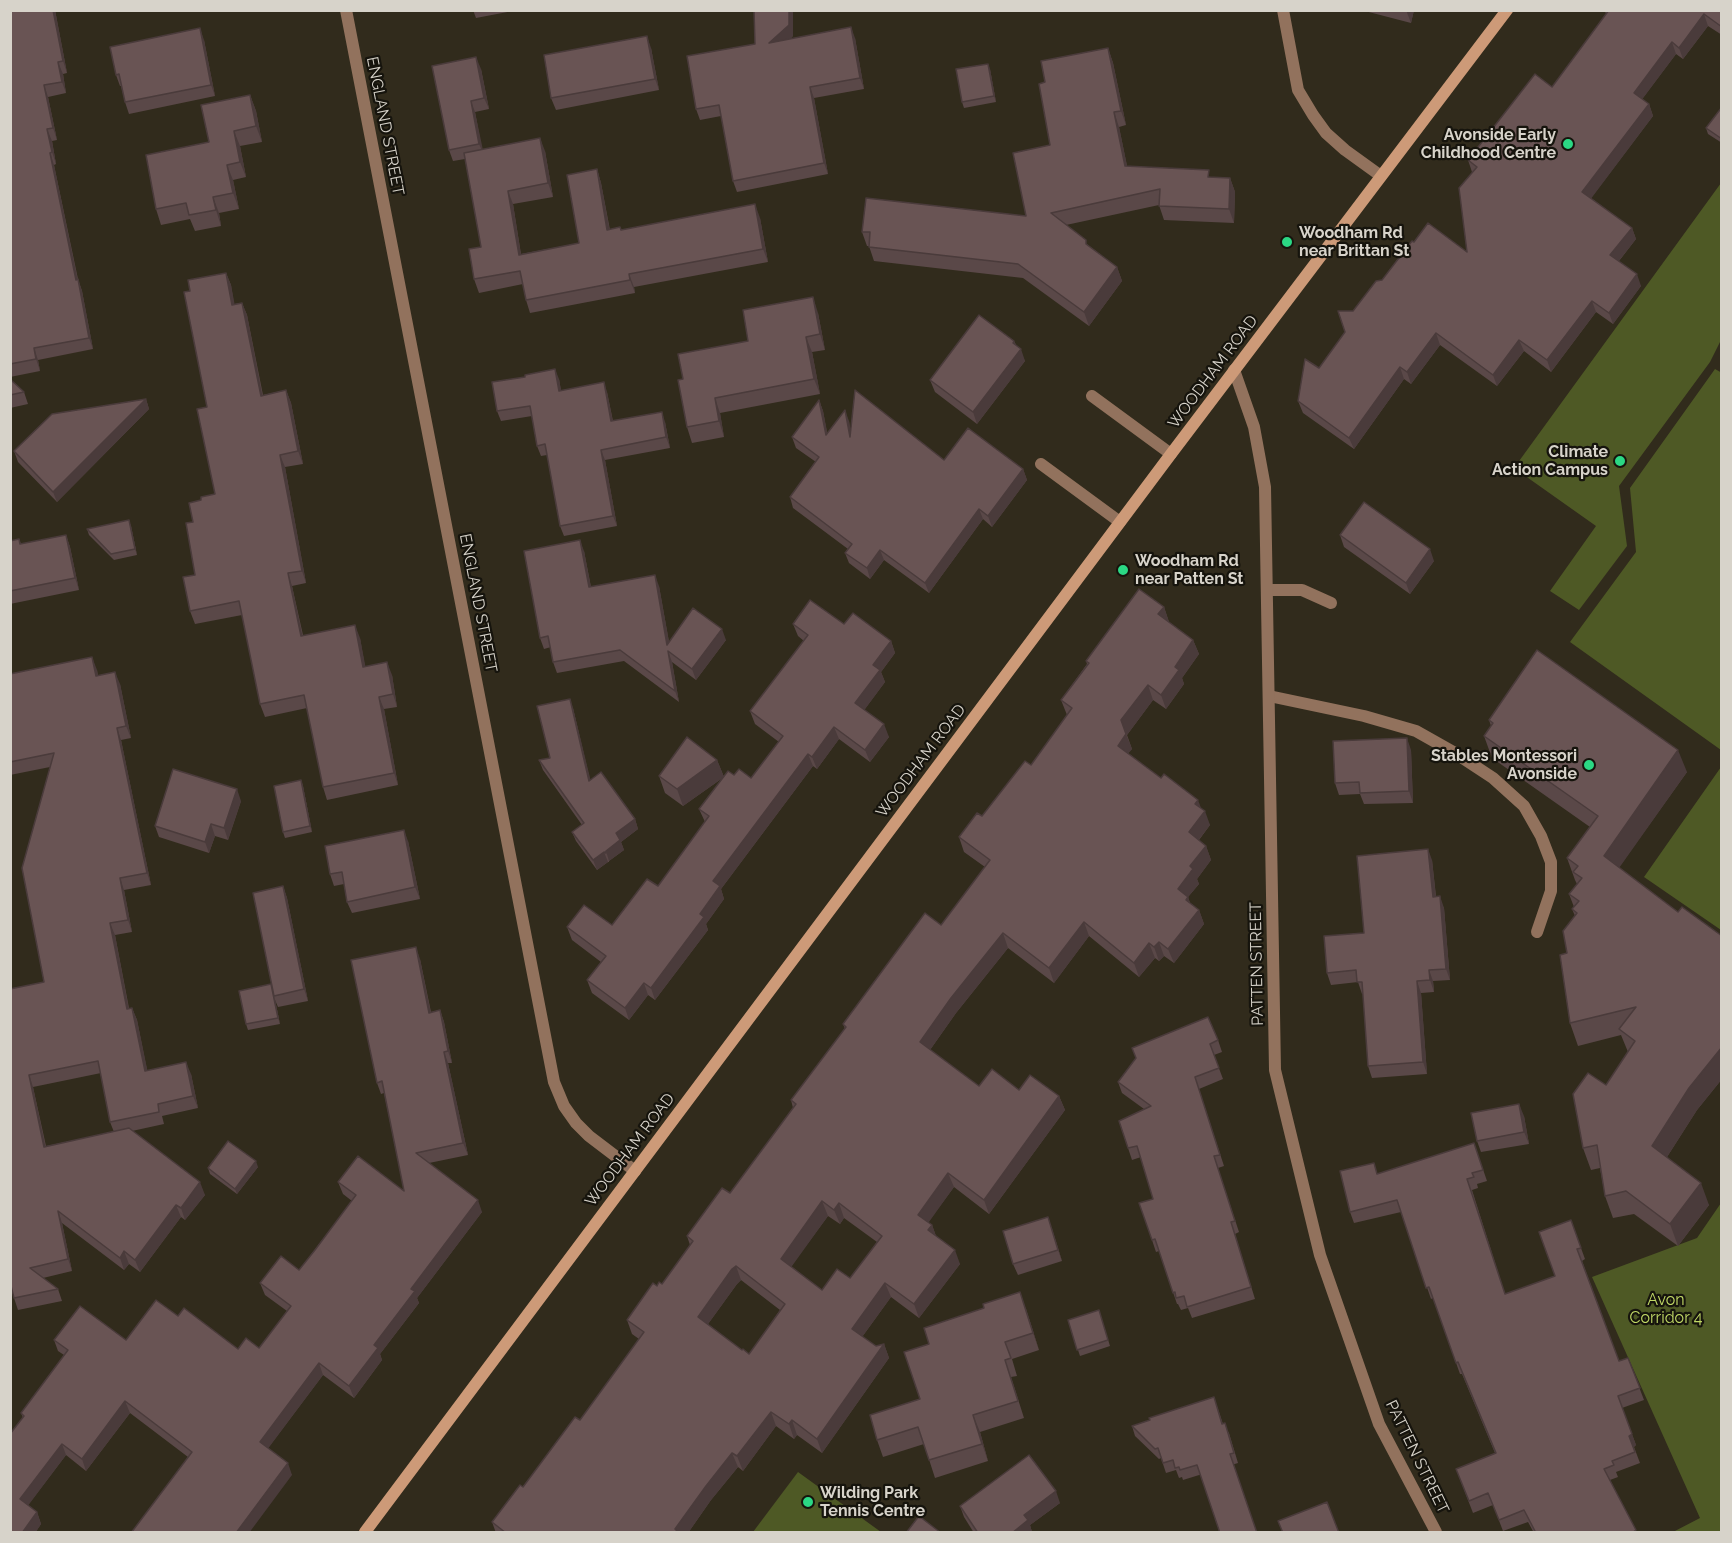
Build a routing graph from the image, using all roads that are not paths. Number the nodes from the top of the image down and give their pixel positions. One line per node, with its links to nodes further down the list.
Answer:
1 (346, 10): 14 (street, ENGLAND STREET)
2 (1283, 10): 4 (street)
3 (1507, 10): 4 (main road, WOODHAM ROAD)
4 (1381, 176): 5 (main road, WOODHAM ROAD)
5 (1234, 370): 7 (main road, WOODHAM ROAD); 10 (street, PATTEN STREET)
6 (1092, 396): 7 (street)
7 (1171, 454): 9 (main road, WOODHAM ROAD)
8 (1041, 464): 9 (street)
9 (1120, 522): 14 (main road, WOODHAM ROAD)
10 (1267, 590): 11 (street); 12 (street, PATTEN STREET)
11 (1331, 603)
12 (1269, 696): 13 (street); 16 (street, PATTEN STREET)
13 (1537, 932)
14 (634, 1171): 15 (main road, WOODHAM ROAD)
15 (365, 1533)
16 (1436, 1533)

